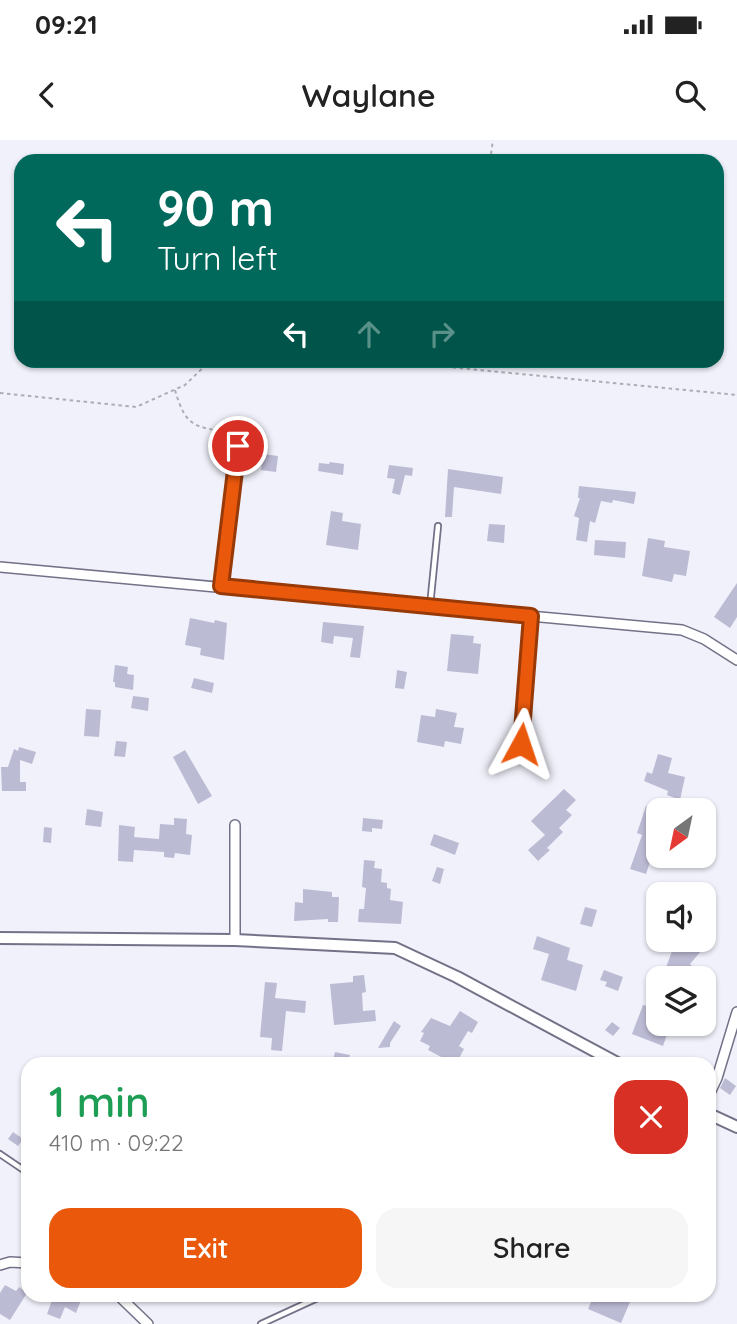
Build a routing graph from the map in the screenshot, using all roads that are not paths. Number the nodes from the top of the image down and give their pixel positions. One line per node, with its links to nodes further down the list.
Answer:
1 (238, 446): 4 (street)
2 (438, 526): 5 (lane)
3 (0, 567): 4 (street)
4 (221, 586): 5 (street)
5 (429, 607): 6 (street)
6 (531, 616): 7 (street); 8 (lane)
7 (737, 660)
8 (521, 744)
9 (235, 825): 11 (street)
10 (0, 938): 11 (street)
11 (235, 940): 13 (street)
12 (737, 1012): 14 (street)
13 (606, 1057)
14 (716, 1080)
15 (716, 1117): 16 (street)
16 (737, 1127)
17 (0, 1154): 18 (lane)
18 (21, 1169)
19 (21, 1263): 20 (street)
20 (0, 1265)
21 (125, 1302): 23 (street)
22 (309, 1302): 24 (lane)
23 (148, 1324)
24 (261, 1324)

